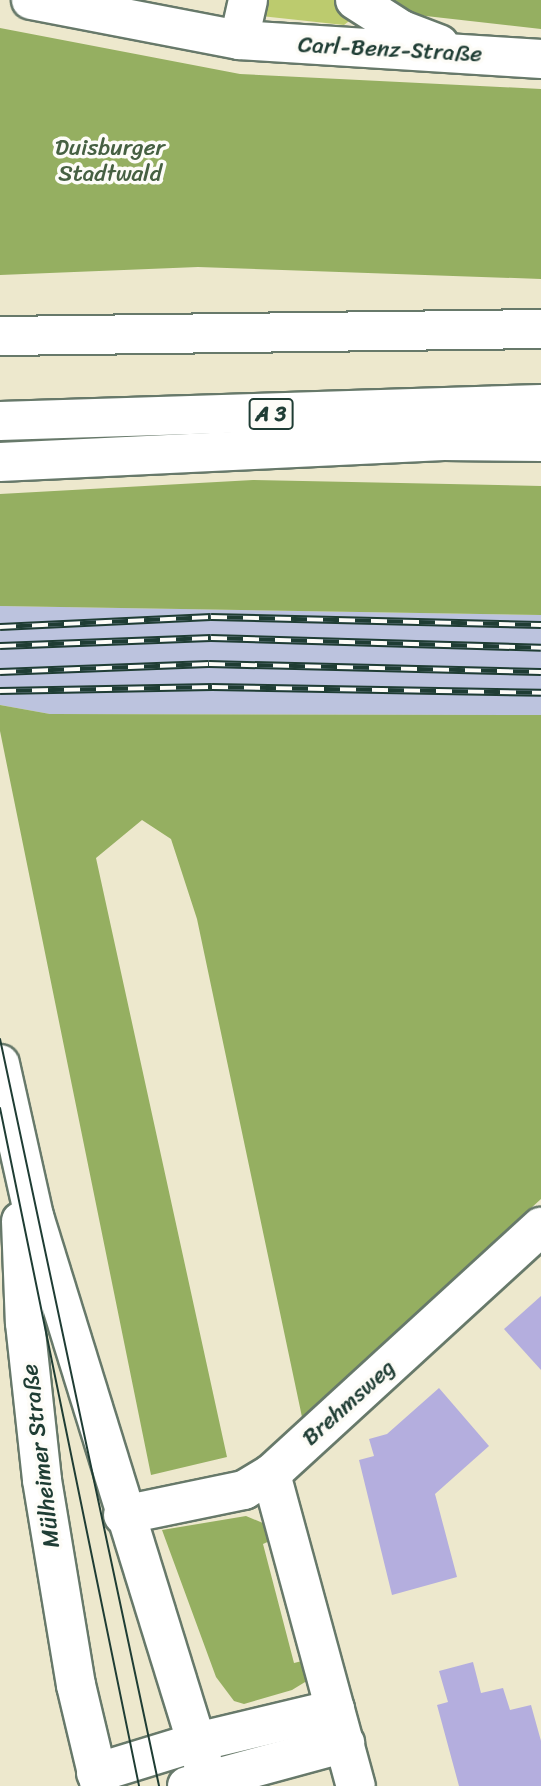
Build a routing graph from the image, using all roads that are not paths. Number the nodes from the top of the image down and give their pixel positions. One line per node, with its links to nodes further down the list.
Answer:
1 (35, 0): 4 (main road, Carl-Benz-Straße)
2 (248, 0): 5 (main road)
3 (355, 0): 6 (main road)
4 (198, 16): 5 (main road, Carl-Benz-Straße)
5 (239, 40): 6 (main road, Carl-Benz-Straße)
6 (457, 51): 7 (main road, Carl-Benz-Straße)
7 (541, 59)
8 (541, 329): 9 (main road)
9 (0, 336)
10 (541, 404): 11 (main road, A 3)
11 (0, 421)
12 (541, 442): 13 (main road, A 3)
13 (0, 462)
14 (0, 1064): 15 (main road, Mülheimer Straße)
15 (14, 1135): 18 (main road, Mülheimer Straße); 21 (main road, Mülheimer Straße)
16 (541, 1227): 17 (main road, Brehmsweg)
17 (271, 1474): 18 (main road, Brehmsweg); 19 (main road)
18 (123, 1515): 20 (main road, Mülheimer Straße)
19 (340, 1726): 20 (main road, Mülheimer Straße); 22 (main road, Mülheimer Straße); 23 (main road)
20 (197, 1742): 21 (main road, Mülheimer Straße); 22 (main road, Mülheimer Straße)
21 (98, 1780)
22 (202, 1784)
23 (356, 1786)

